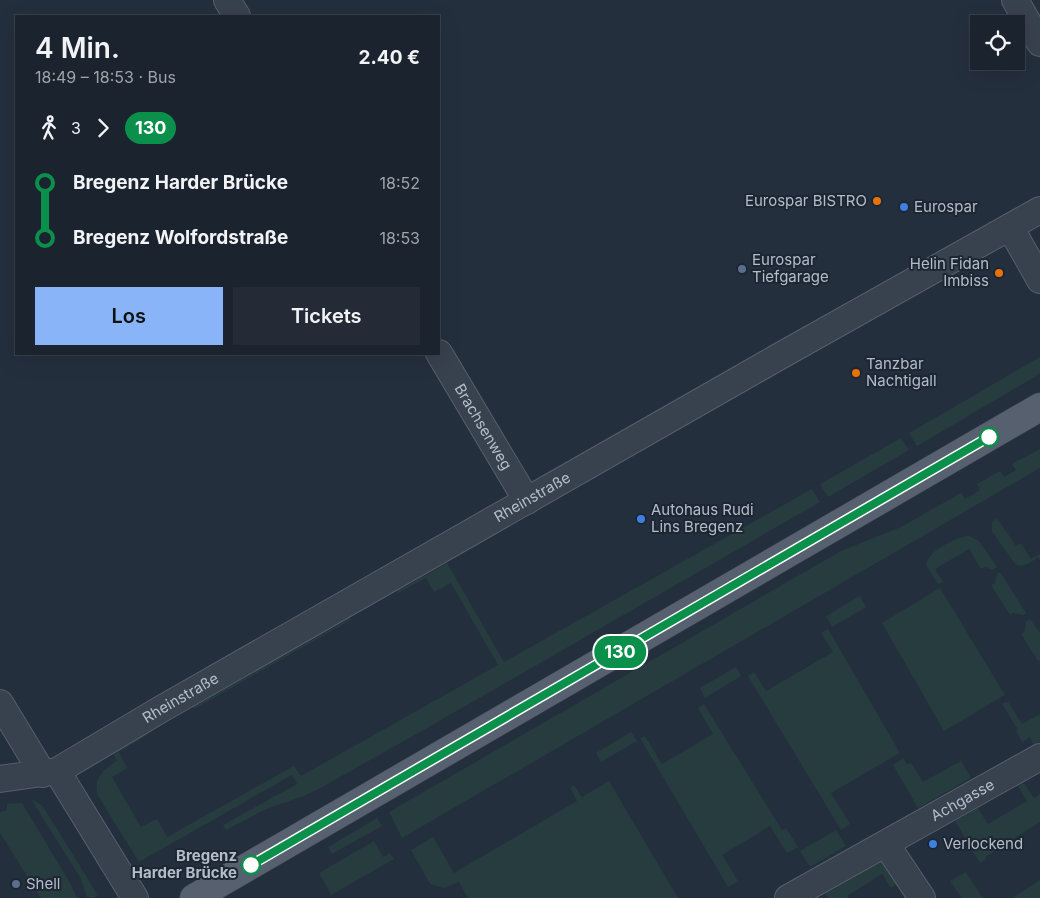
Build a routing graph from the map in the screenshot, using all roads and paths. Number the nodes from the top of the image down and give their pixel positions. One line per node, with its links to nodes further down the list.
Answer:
1 (227, 0): 3 (street)
2 (1014, 0): 4 (street)
3 (236, 15)
4 (1040, 43)
5 (1040, 210): 6 (street, Rheinstraße)
6 (1010, 227): 7 (street); 10 (street, Rheinstraße)
7 (1040, 280)
8 (440, 355): 10 (street, Brachsenweg)
9 (1040, 407): 17 (main road)
10 (527, 501): 13 (street, Rheinstraße)
11 (0, 703): 13 (street)
12 (1040, 757): 15 (street, Achgasse)
13 (50, 772): 14 (street); 16 (street)
14 (0, 779)
15 (886, 844): 18 (street, Achgasse); 19 (street)
16 (135, 898)
17 (194, 898)
18 (788, 898)
19 (922, 898)

